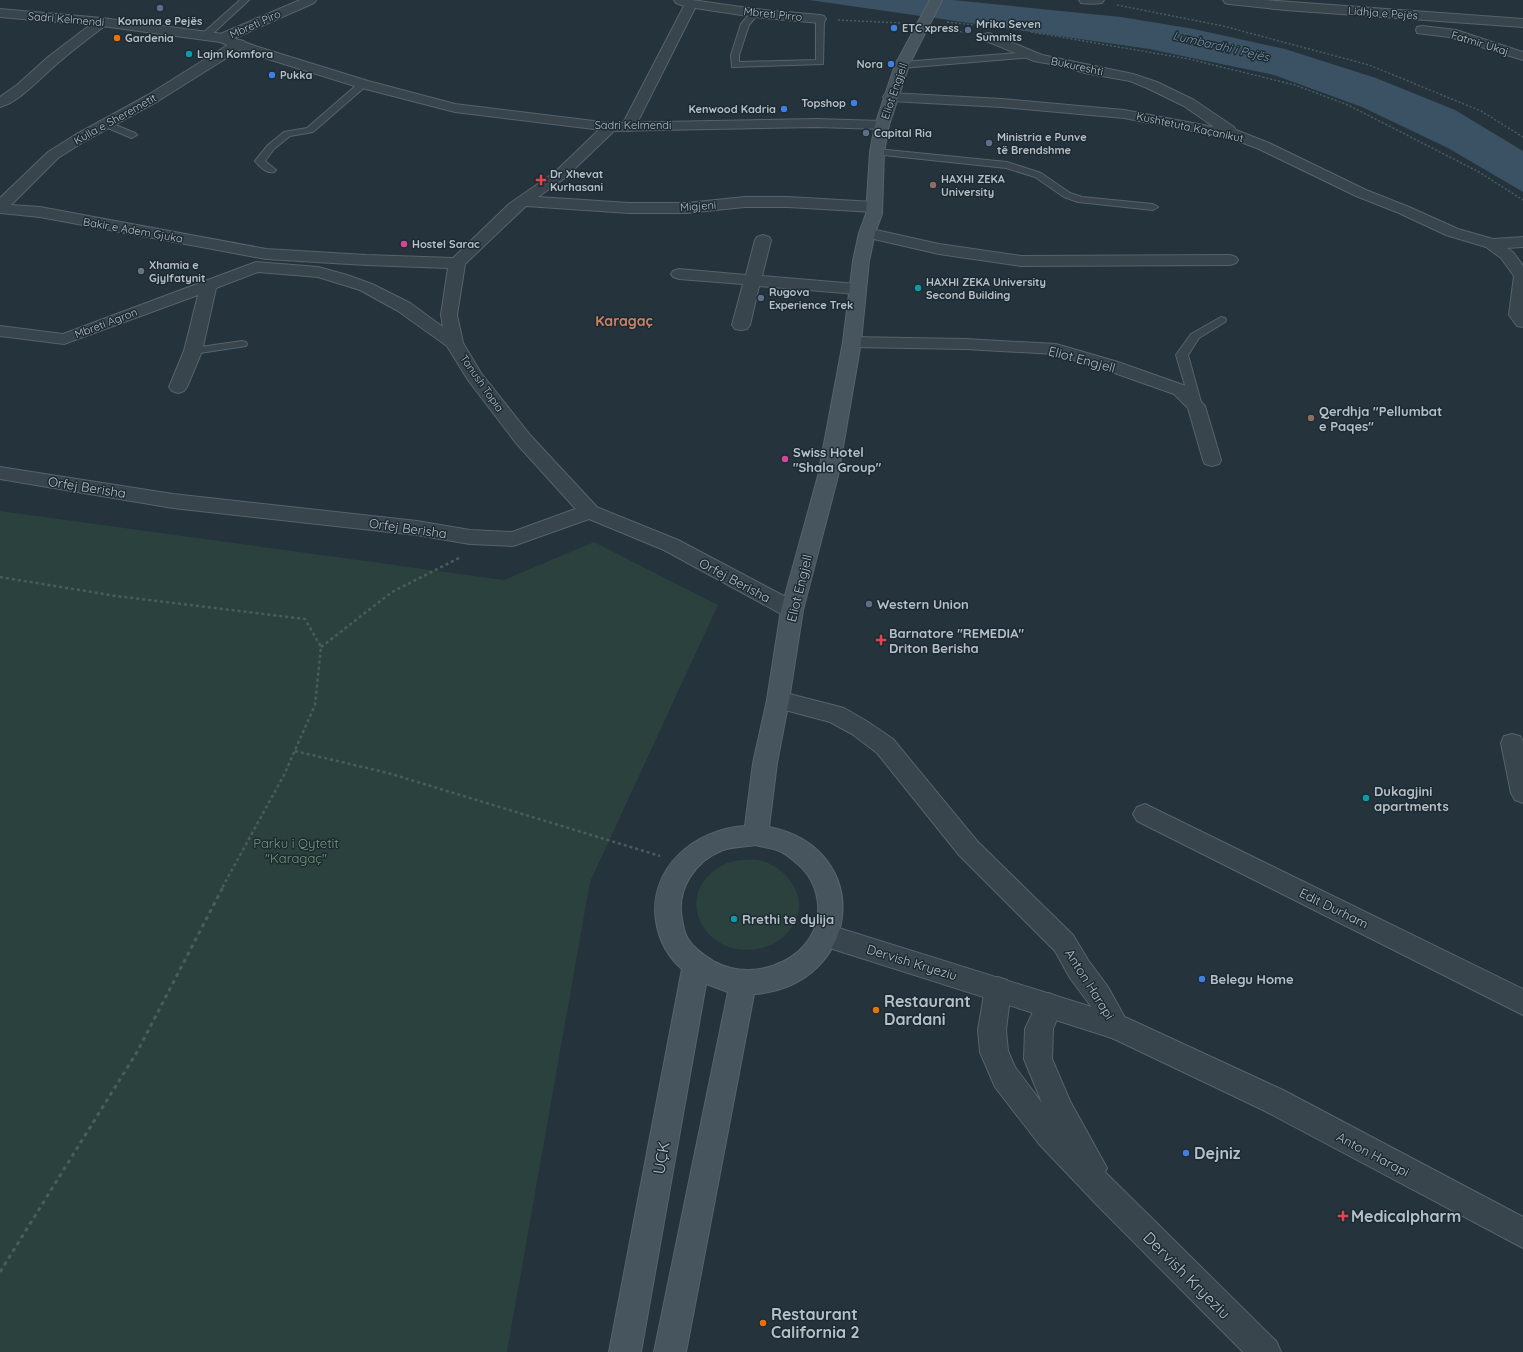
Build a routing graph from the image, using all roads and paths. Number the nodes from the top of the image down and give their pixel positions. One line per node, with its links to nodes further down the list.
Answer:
1 (245, 0): 19 (lane)
2 (310, 0): 21 (street, Mbreti Piro)
3 (936, 0): 12 (main road, Eliot Engjell)
4 (1093, 0): 35 (path)
5 (1228, 0): 6 (street, Lidhja e Pejës)
6 (1243, 1): 8 (street, Lidhja e Pejës)
7 (685, 2): 10 (street, Mbreti Pirro); 32 (street)
8 (1345, 5): 14 (street, Lidhja e Pejës); 15 (street)
9 (0, 13): 13 (street, Sadri Kelmendi)
10 (755, 13): 11 (street, Mbreti Pirro); 11 (lane)
11 (820, 19): 12 (path)
12 (925, 21): 16 (path); 20 (path); 25 (main road, Eliot Engjell)
13 (102, 22): 19 (street, Sadri Kelmendi); 28 (street)
14 (1523, 23)
15 (1377, 25)
16 (980, 26)
17 (1412, 30): 24 (street, Fatmir Ukaj)
18 (1028, 32): 38 (path)
19 (206, 35): 21 (street, Sadri Kelmendi)
20 (988, 37): 23 (street)
21 (223, 38): 22 (street, Sadri Kelmendi)
22 (239, 44): 26 (street, Sadri Kelmendi); 29 (street, Kulla e Sheremetit)
23 (1030, 55): 25 (lane, Bukureshti); 34 (street, Bukureshti)
24 (1523, 56)
25 (902, 65): 27 (main road, Eliot Engjell)
26 (363, 84): 31 (street, Sadri Kelmendi); 37 (lane)
27 (890, 97): 30 (main road, Eliot Engjell); 34 (street, Kushtetuta Kaçanikut)
28 (0, 103)
29 (106, 124): 33 (lane); 42 (street, Kulla e Sheremetit)
30 (882, 125): 32 (street, Sadri Kelmendi); 36 (main road, Eliot Engjell)
31 (610, 127): 32 (street, Sadri Kelmendi); 39 (street)
32 (628, 127)
33 (132, 135)
34 (1237, 135): 46 (street, Kushtetuta Kaçanikut)
35 (1523, 137)
36 (877, 152): 40 (main road, Eliot Engjell); 41 (lane)
37 (271, 170)
38 (1523, 200)
39 (522, 201): 40 (street, Migjeni); 50 (street)
40 (874, 207): 43 (main road, Eliot Engjell)
41 (1153, 207)
42 (0, 208): 47 (street, Bakir e Adem Gjuka)
43 (867, 232): 48 (street); 54 (main road, Eliot Engjell)
44 (763, 240): 52 (street)
45 (1523, 242): 46 (street, Kushtetuta Kaçanikut)
46 (1492, 244): 56 (street, Kushtetuta Kaçanikut)
47 (261, 260): 49 (street, Bakir e Adem Gjuka); 53 (street, Mbreti Agron)
48 (1230, 260)
49 (306, 263): 50 (street, Bakir e Adem Gjuka); 60 (street, Bakir e Adem Gjuka)
50 (457, 263): 60 (street, Tanush Topia)
51 (679, 274): 52 (street)
52 (752, 279): 54 (street); 57 (street)
53 (208, 285): 58 (street, Mbreti Agron); 62 (street)
54 (857, 289): 59 (main road, Eliot Engjell)
55 (1221, 320): 64 (lane)
56 (1523, 322)
57 (741, 325)
58 (0, 331)
59 (852, 342): 64 (street, Eliot Engjell); 70 (main road, Eliot Engjell)
60 (454, 343): 67 (street, Tanush Topia)
61 (242, 344): 62 (lane)
62 (193, 352): 63 (street)
63 (178, 387)
64 (1196, 406): 65 (street, Eliot Engjell)
65 (1212, 460)
66 (0, 473): 67 (street, Orfej Berisha)
67 (589, 511): 70 (street, Orfej Berisha)
68 (462, 557): 71 (path)
69 (0, 577): 71 (path)
70 (792, 610): 72 (main road, Eliot Engjell)
71 (321, 647): 74 (path)
72 (778, 700): 77 (main road, Eliot Engjell); 85 (street, Anton Harapi)
73 (1512, 743): 75 (street)
74 (295, 751): 78 (path); 88 (path)
75 (1523, 793)
76 (1145, 814): 83 (street, Edit Durham)
77 (756, 835): 79 (main road); 80 (main road)
78 (660, 856)
79 (826, 936): 81 (main road); 82 (street, Dervish Kryeziu)
80 (696, 964): 81 (main road); 89 (main road, UÇK)
81 (743, 982): 90 (main road)
82 (998, 989): 84 (street, Dervish Kryeziu); 86 (street, Dervish Kryeziu)
83 (1523, 1002)
84 (1049, 1006): 85 (street, Dervish Kryeziu); 86 (street, Dervish Kryeziu)
85 (1117, 1027): 87 (street, Anton Harapi)
86 (1109, 1197): 91 (street, Dervish Kryeziu)
87 (1523, 1233)
88 (0, 1272)
89 (625, 1352)
90 (670, 1352)
91 (1265, 1352)

